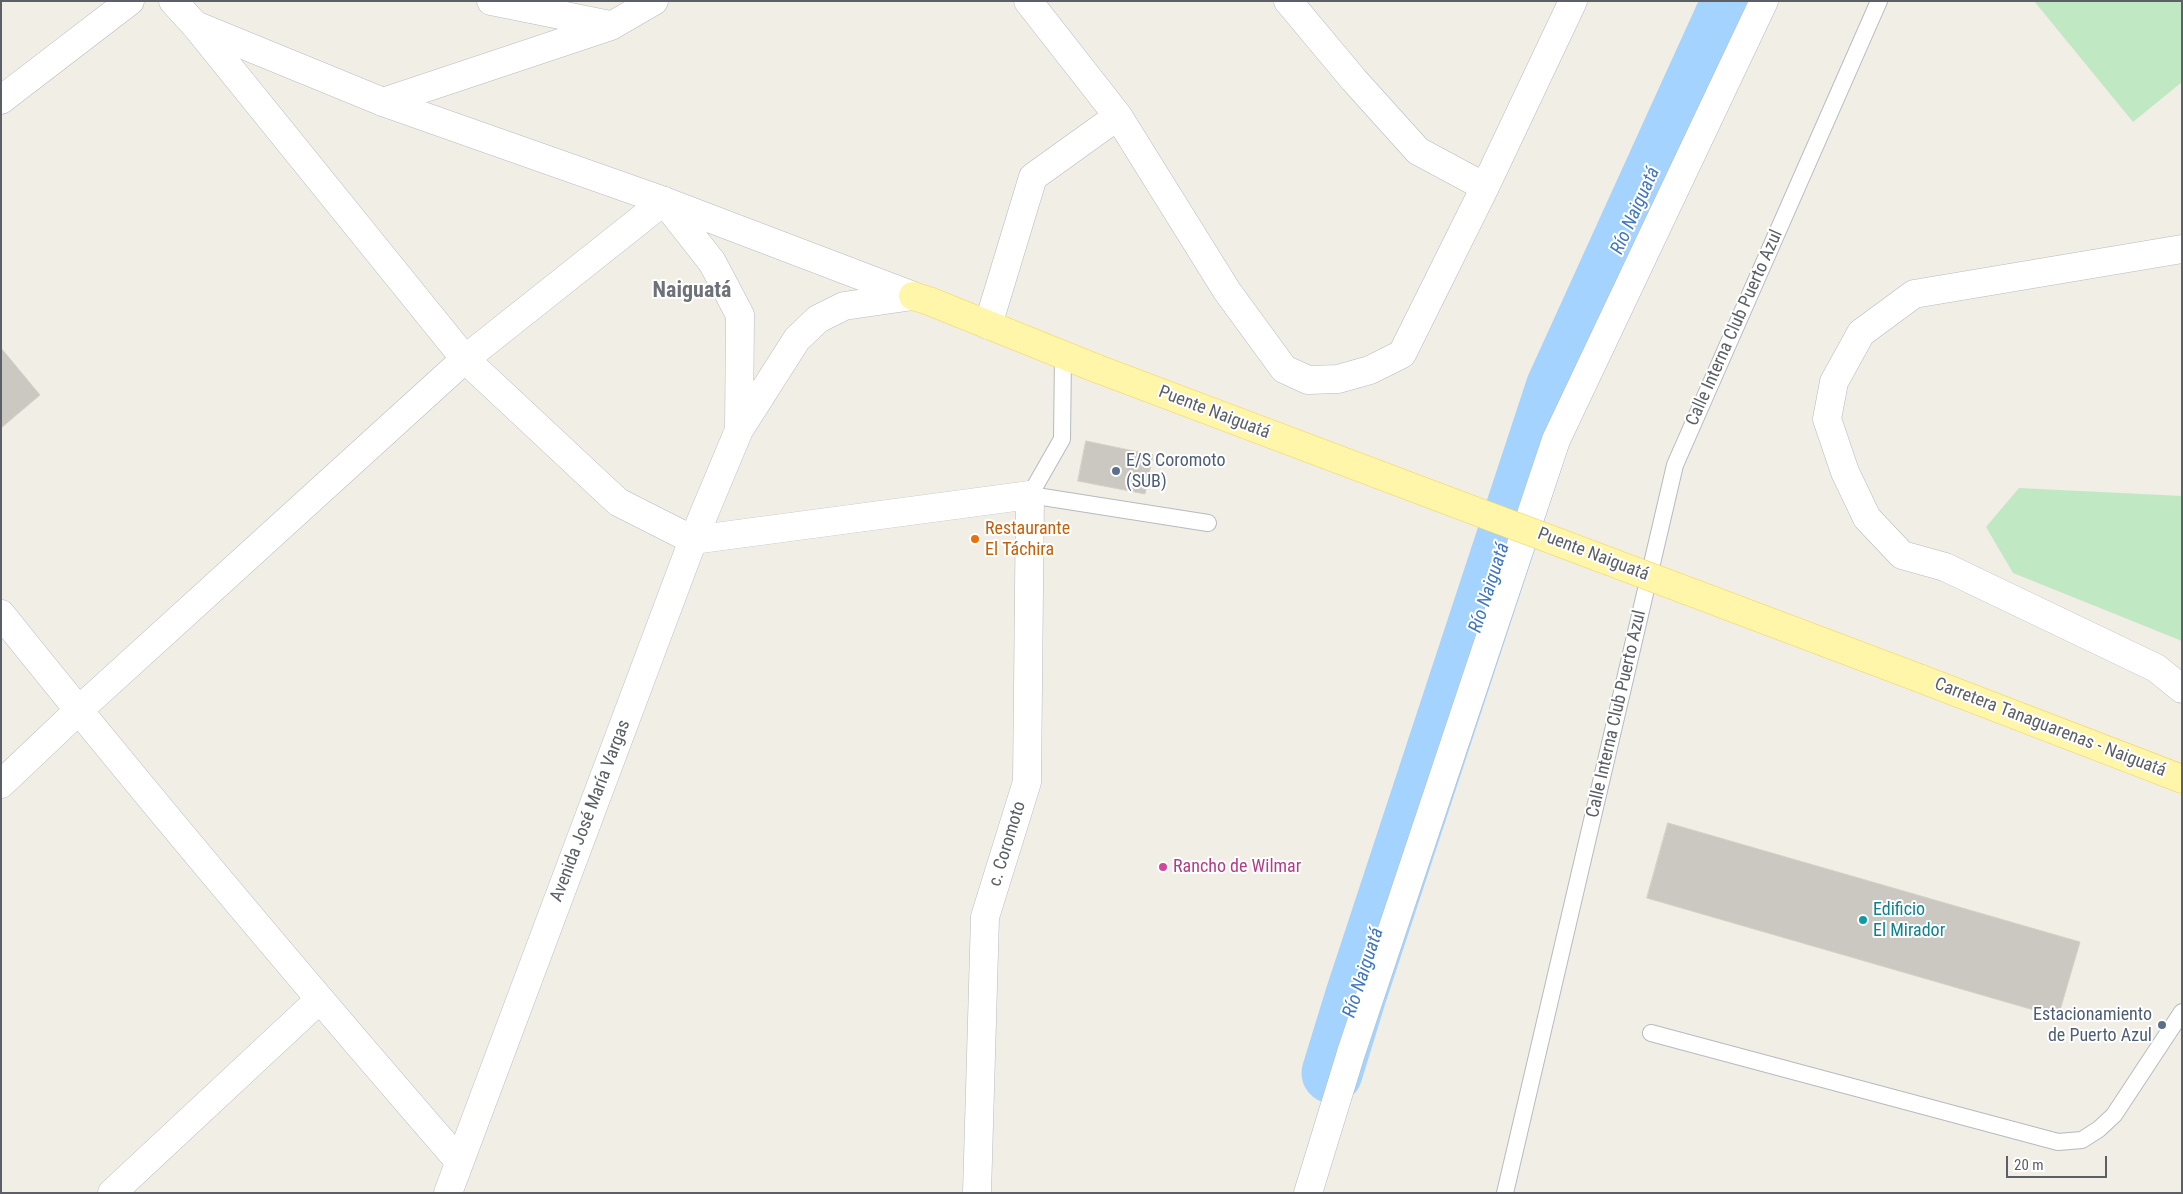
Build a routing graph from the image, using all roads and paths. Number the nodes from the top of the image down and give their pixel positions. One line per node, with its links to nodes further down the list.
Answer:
1 (130, 1): 12 (street)
2 (173, 1): 10 (street)
3 (491, 1): 11 (street)
4 (654, 1): 11 (street)
5 (1028, 1): 14 (street)
6 (1288, 1): 15 (street)
7 (1573, 1): 15 (street)
8 (1764, 1): 39 (street)
9 (1879, 1): 40 (lane, Calle Interna Club Puerto Azul)
10 (195, 25): 13 (street); 21 (street)
11 (611, 26): 13 (street)
12 (1, 100)
13 (383, 102): 16 (street)
14 (1118, 116): 15 (street); 19 (street)
15 (1485, 186)
16 (664, 201): 18 (street); 21 (street); 22 (street, Avenida José María Vargas)
17 (2182, 249): 28 (street)
18 (913, 296): 19 (main road, Puente Naiguatá); 22 (street, Avenida José María Vargas)
19 (988, 324): 20 (main road, Puente Naiguatá)
20 (1063, 355): 23 (lane); 27 (main road, Puente Naiguatá, bridge)
21 (465, 359): 25 (street); 29 (street)
22 (740, 430): 25 (street, Avenida José María Vargas)
23 (1030, 495): 24 (lane); 25 (street); 38 (street, c. Coromoto)
24 (1208, 523)
25 (693, 540): 35 (street, Avenida José María Vargas)
26 (1, 614): 29 (street)
27 (1919, 678): 30 (main road, Carretera Tanaguarenas - Naiguatá)
28 (2182, 689)
29 (79, 710): 31 (street); 32 (street)
30 (2182, 779)
31 (1, 784)
32 (319, 1000): 35 (street); 36 (street)
33 (2182, 1012): 34 (lane)
34 (1651, 1033)
35 (459, 1161): 37 (street, Avenida José María Vargas)
36 (112, 1193)
37 (448, 1193)
38 (977, 1193)
39 (1308, 1193)
40 (1505, 1193)

